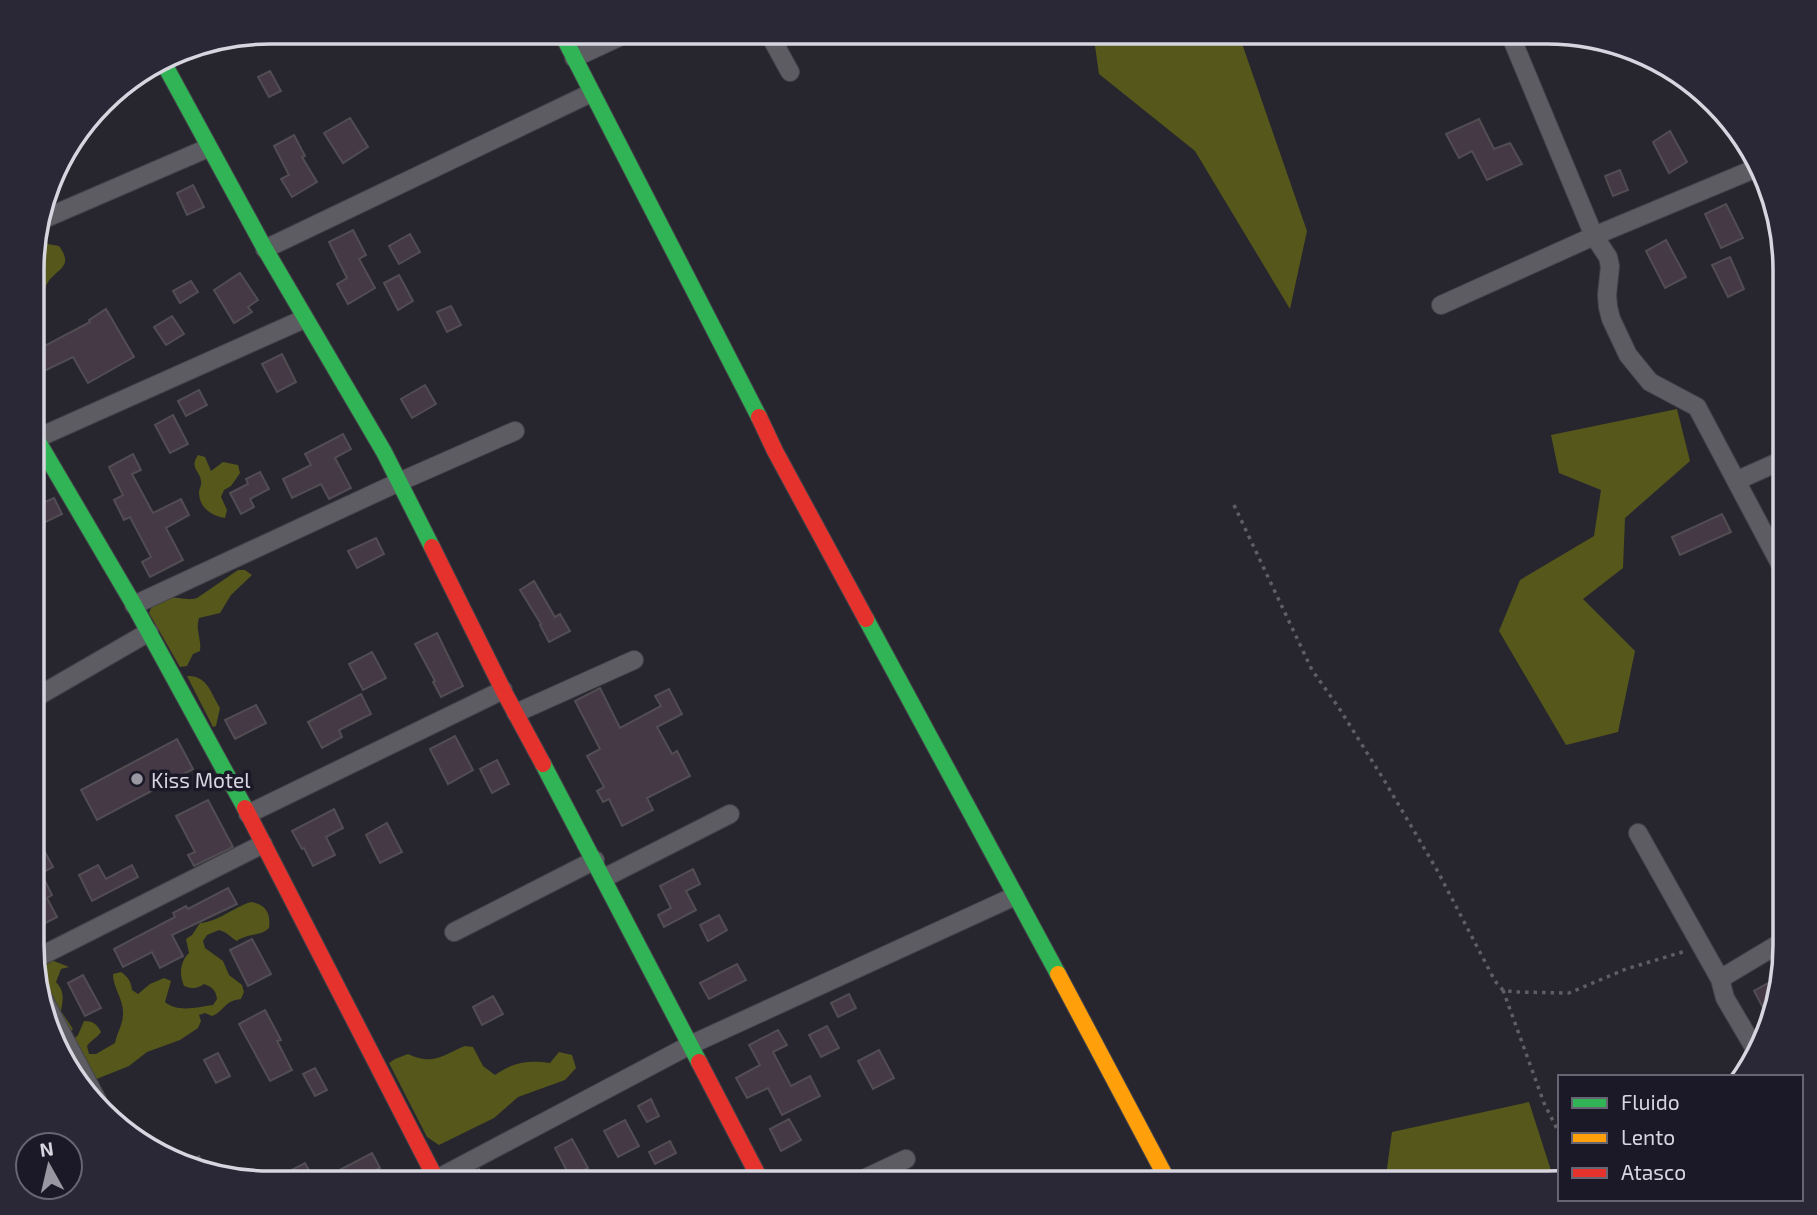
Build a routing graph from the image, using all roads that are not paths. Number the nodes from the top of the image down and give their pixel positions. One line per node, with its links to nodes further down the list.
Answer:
1 (567, 44): 5 (street)
2 (604, 44): 5 (street)
3 (775, 44): 7 (street)
4 (1513, 44): 12 (street)
5 (574, 58): 8 (street)
6 (167, 69): 9 (street)
7 (790, 72)
8 (591, 93): 13 (street); 35 (street)
9 (208, 148): 11 (street); 13 (street)
10 (1750, 171): 12 (street)
11 (50, 216)
12 (1594, 236): 14 (street); 20 (street)
13 (265, 249): 15 (street)
14 (1440, 305)
15 (304, 319): 17 (street); 21 (street)
16 (515, 431): 21 (street)
17 (44, 433)
18 (44, 452): 23 (street)
19 (1773, 464): 20 (street)
20 (1738, 480): 22 (street)
21 (399, 482): 23 (street); 26 (street)
22 (1773, 549)
23 (134, 606): 24 (street)
24 (149, 632): 27 (street); 29 (street)
25 (634, 660): 28 (street)
26 (503, 690): 28 (street); 29 (street)
27 (44, 693)
28 (516, 713): 33 (street)
29 (248, 814): 32 (street)
30 (730, 814): 34 (street)
31 (1638, 833): 39 (street)
32 (263, 844): 38 (street); 43 (street)
33 (595, 860): 34 (street); 36 (street)
34 (604, 878): 41 (street)
35 (1015, 896): 41 (street); 47 (street)
36 (454, 932)
37 (1773, 947): 39 (street)
38 (45, 954)
39 (1720, 979): 40 (street)
40 (1751, 1042)
41 (690, 1045): 44 (street); 45 (street)
42 (906, 1158): 46 (street)
43 (429, 1171)
44 (455, 1171)
45 (756, 1171)
46 (879, 1171)
47 (1162, 1171)

